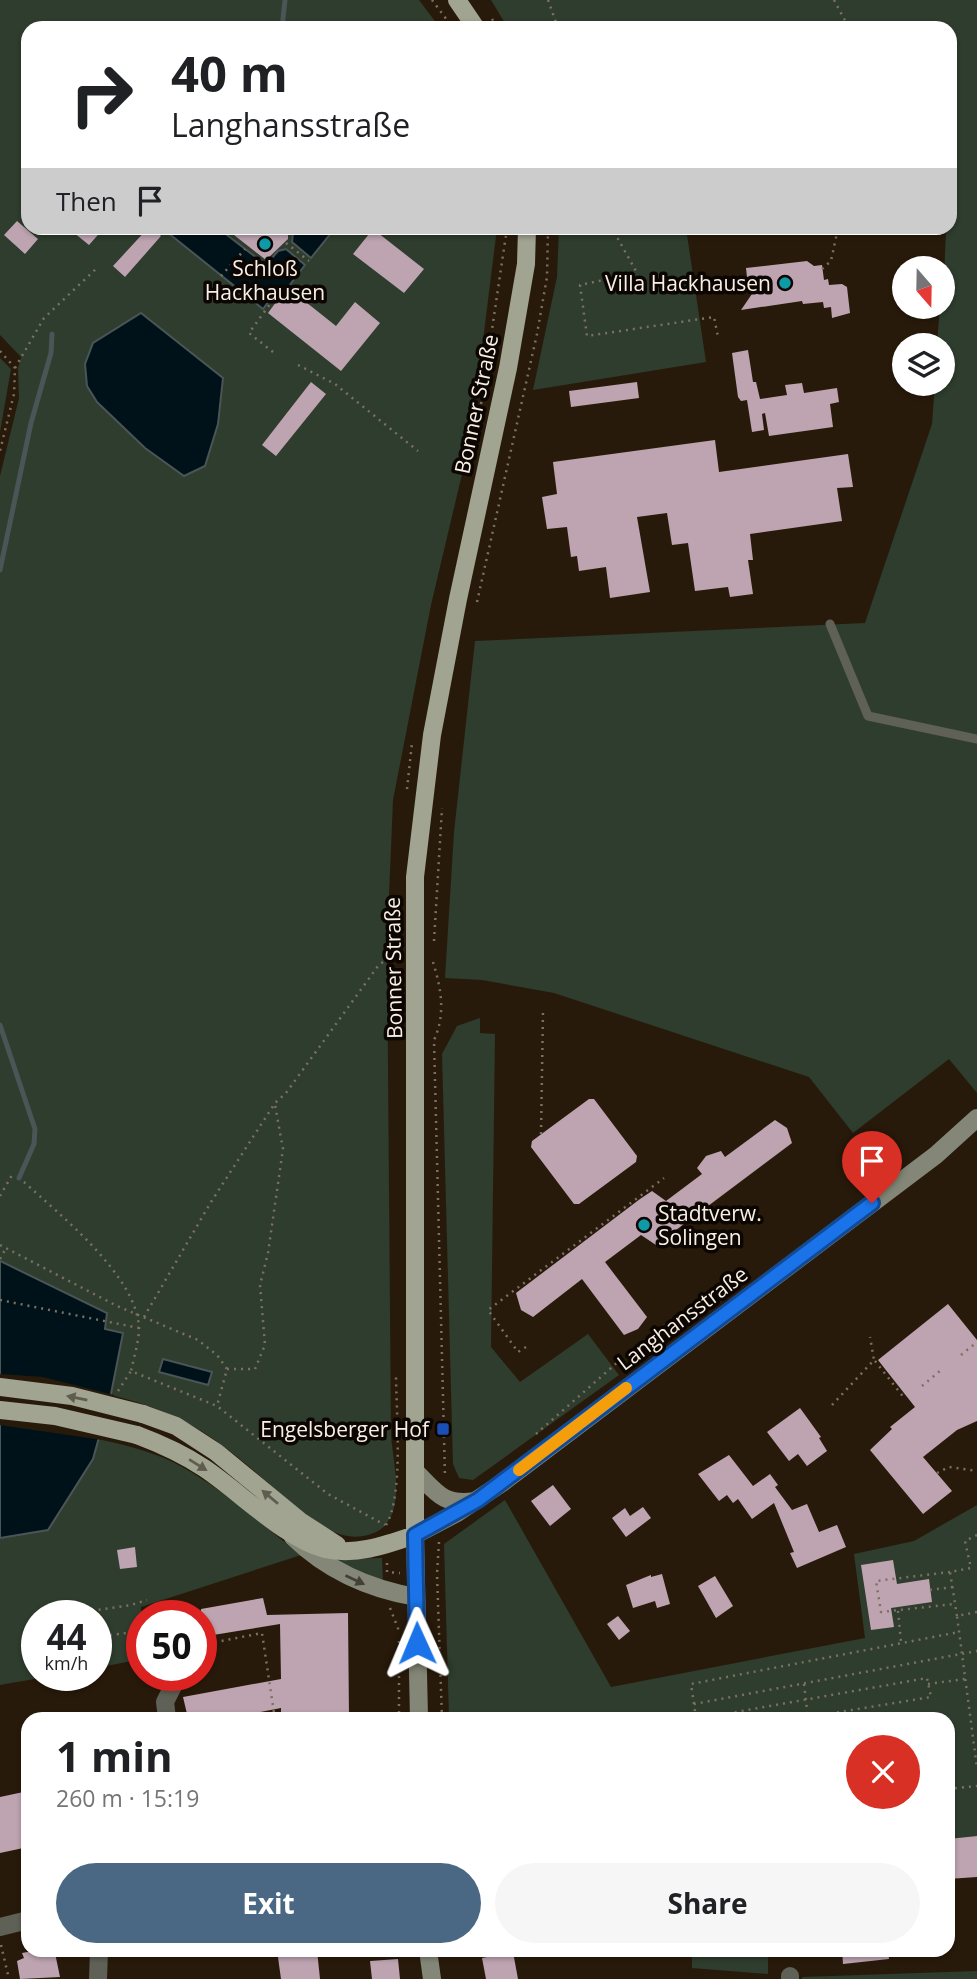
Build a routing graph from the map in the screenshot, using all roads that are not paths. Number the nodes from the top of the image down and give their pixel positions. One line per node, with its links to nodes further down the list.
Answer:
1 (457, 0): 2 (main road)
2 (471, 21)
3 (527, 235): 9 (main road, Bonner Straße)
4 (830, 624): 5 (lane)
5 (977, 739)
6 (977, 1118): 10 (street, Langhansstraße)
7 (0, 1387): 13 (main road, one-way to 7, bridge)
8 (0, 1410): 11 (main road, one-way to 11, bridge)
9 (415, 1471): 10 (street); 12 (main road, Bonner Straße)
10 (478, 1500): 12 (street, Langhansstraße)
11 (281, 1525): 13 (main road); 14 (street, one-way to 14)
12 (415, 1535): 13 (main road); 14 (street, Bonner Straße)
13 (345, 1551)
14 (416, 1597): 17 (street, Bonner Straße)
15 (170, 1691): 16 (street)
16 (166, 1712)
17 (419, 1712)
18 (21, 1922): 19 (street)
19 (0, 1927)
20 (99, 1957): 22 (street)
21 (429, 1957): 23 (street)
22 (98, 1979)
23 (432, 1979)

